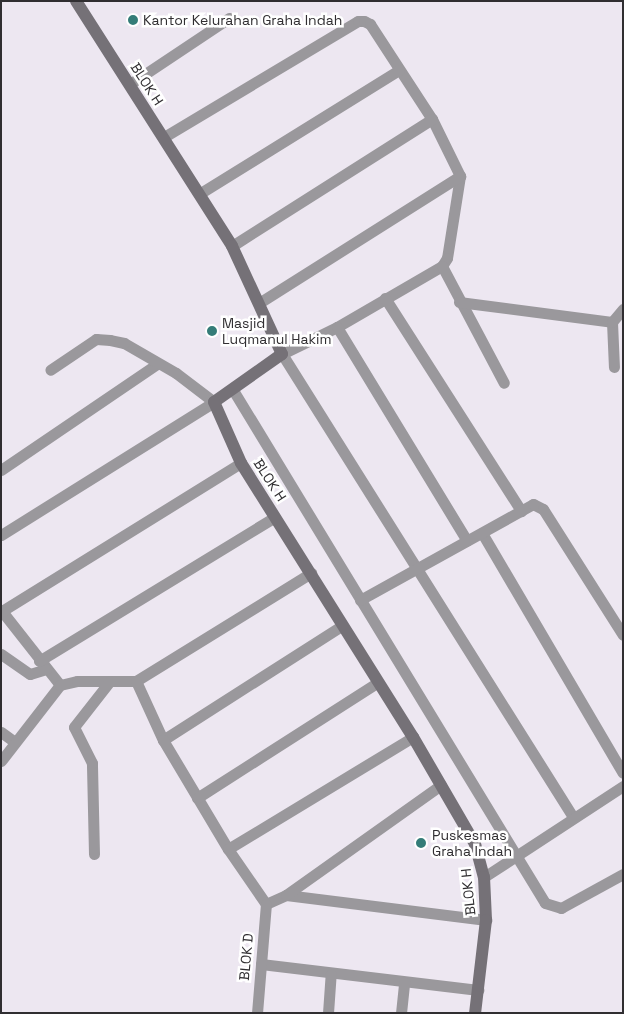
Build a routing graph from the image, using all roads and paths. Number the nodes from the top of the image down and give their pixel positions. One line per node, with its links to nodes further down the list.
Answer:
1 (76, 1): 4 (street, BLOK H)
2 (229, 18): 4 (street)
3 (399, 70): 5 (street); 6 (street); 8 (street)
4 (130, 84): 6 (street, BLOK H)
5 (432, 119): 7 (street); 9 (street)
6 (164, 137): 8 (street, BLOK H)
7 (460, 176): 10 (street); 13 (street)
8 (199, 194): 9 (street, BLOK H)
9 (232, 246): 13 (street, BLOK H)
10 (442, 266): 11 (street); 12 (street)
11 (385, 298): 16 (street); 26 (street)
12 (459, 302): 15 (street); 21 (street)
13 (259, 303): 17 (street, BLOK H)
14 (623, 309): 15 (street)
15 (612, 322): 19 (street)
16 (337, 327): 17 (street); 30 (street)
17 (282, 354): 22 (street); 31 (street)
18 (157, 364): 20 (street); 23 (street); 25 (street)
19 (614, 368)
20 (50, 370)
21 (504, 383)
22 (233, 390): 23 (street); 33 (street)
23 (214, 402): 24 (street, BLOK H); 29 (street)
24 (241, 463): 27 (street, BLOK H); 34 (street)
25 (1, 470)
26 (521, 511): 28 (street); 36 (street)
27 (275, 516): 32 (street, BLOK H); 38 (street)
28 (482, 533): 30 (street); 48 (street)
29 (1, 535)
30 (467, 541): 31 (street)
31 (415, 569): 33 (street); 52 (street)
32 (311, 573): 35 (street, BLOK H); 40 (street)
33 (360, 600): 55 (street)
34 (2, 611): 38 (street)
35 (341, 626): 41 (street, BLOK H); 45 (street)
36 (623, 635)
37 (1, 654): 38 (street)
38 (43, 665): 42 (street)
39 (110, 681): 40 (street); 42 (street); 54 (street)
40 (136, 681): 45 (street)
41 (376, 683): 44 (street, BLOK H); 51 (street)
42 (60, 685): 46 (street)
43 (1, 732): 46 (street)
44 (412, 737): 49 (street, BLOK H); 53 (street)
45 (163, 740): 51 (street)
46 (15, 742): 47 (street)
47 (1, 761)
48 (623, 773)
49 (440, 785): 57 (street, BLOK H); 58 (street)
50 (623, 786): 52 (street)
51 (197, 798): 53 (street)
52 (573, 817): 55 (street)
53 (228, 849): 59 (street)
54 (94, 854)
55 (516, 856): 56 (street); 57 (street)
56 (623, 874)
57 (484, 876): 60 (street, BLOK H)
58 (286, 895): 59 (street); 60 (street)
59 (266, 904): 61 (street, BLOK D)
60 (486, 920): 64 (street, BLOK H)
61 (261, 964): 62 (street); 65 (street, BLOK D)
62 (331, 974): 63 (street); 66 (street)
63 (404, 982): 64 (street); 67 (street)
64 (478, 990): 68 (street, BLOK H)
65 (257, 1013)
66 (328, 1013)
67 (400, 1013)
68 (475, 1013)

